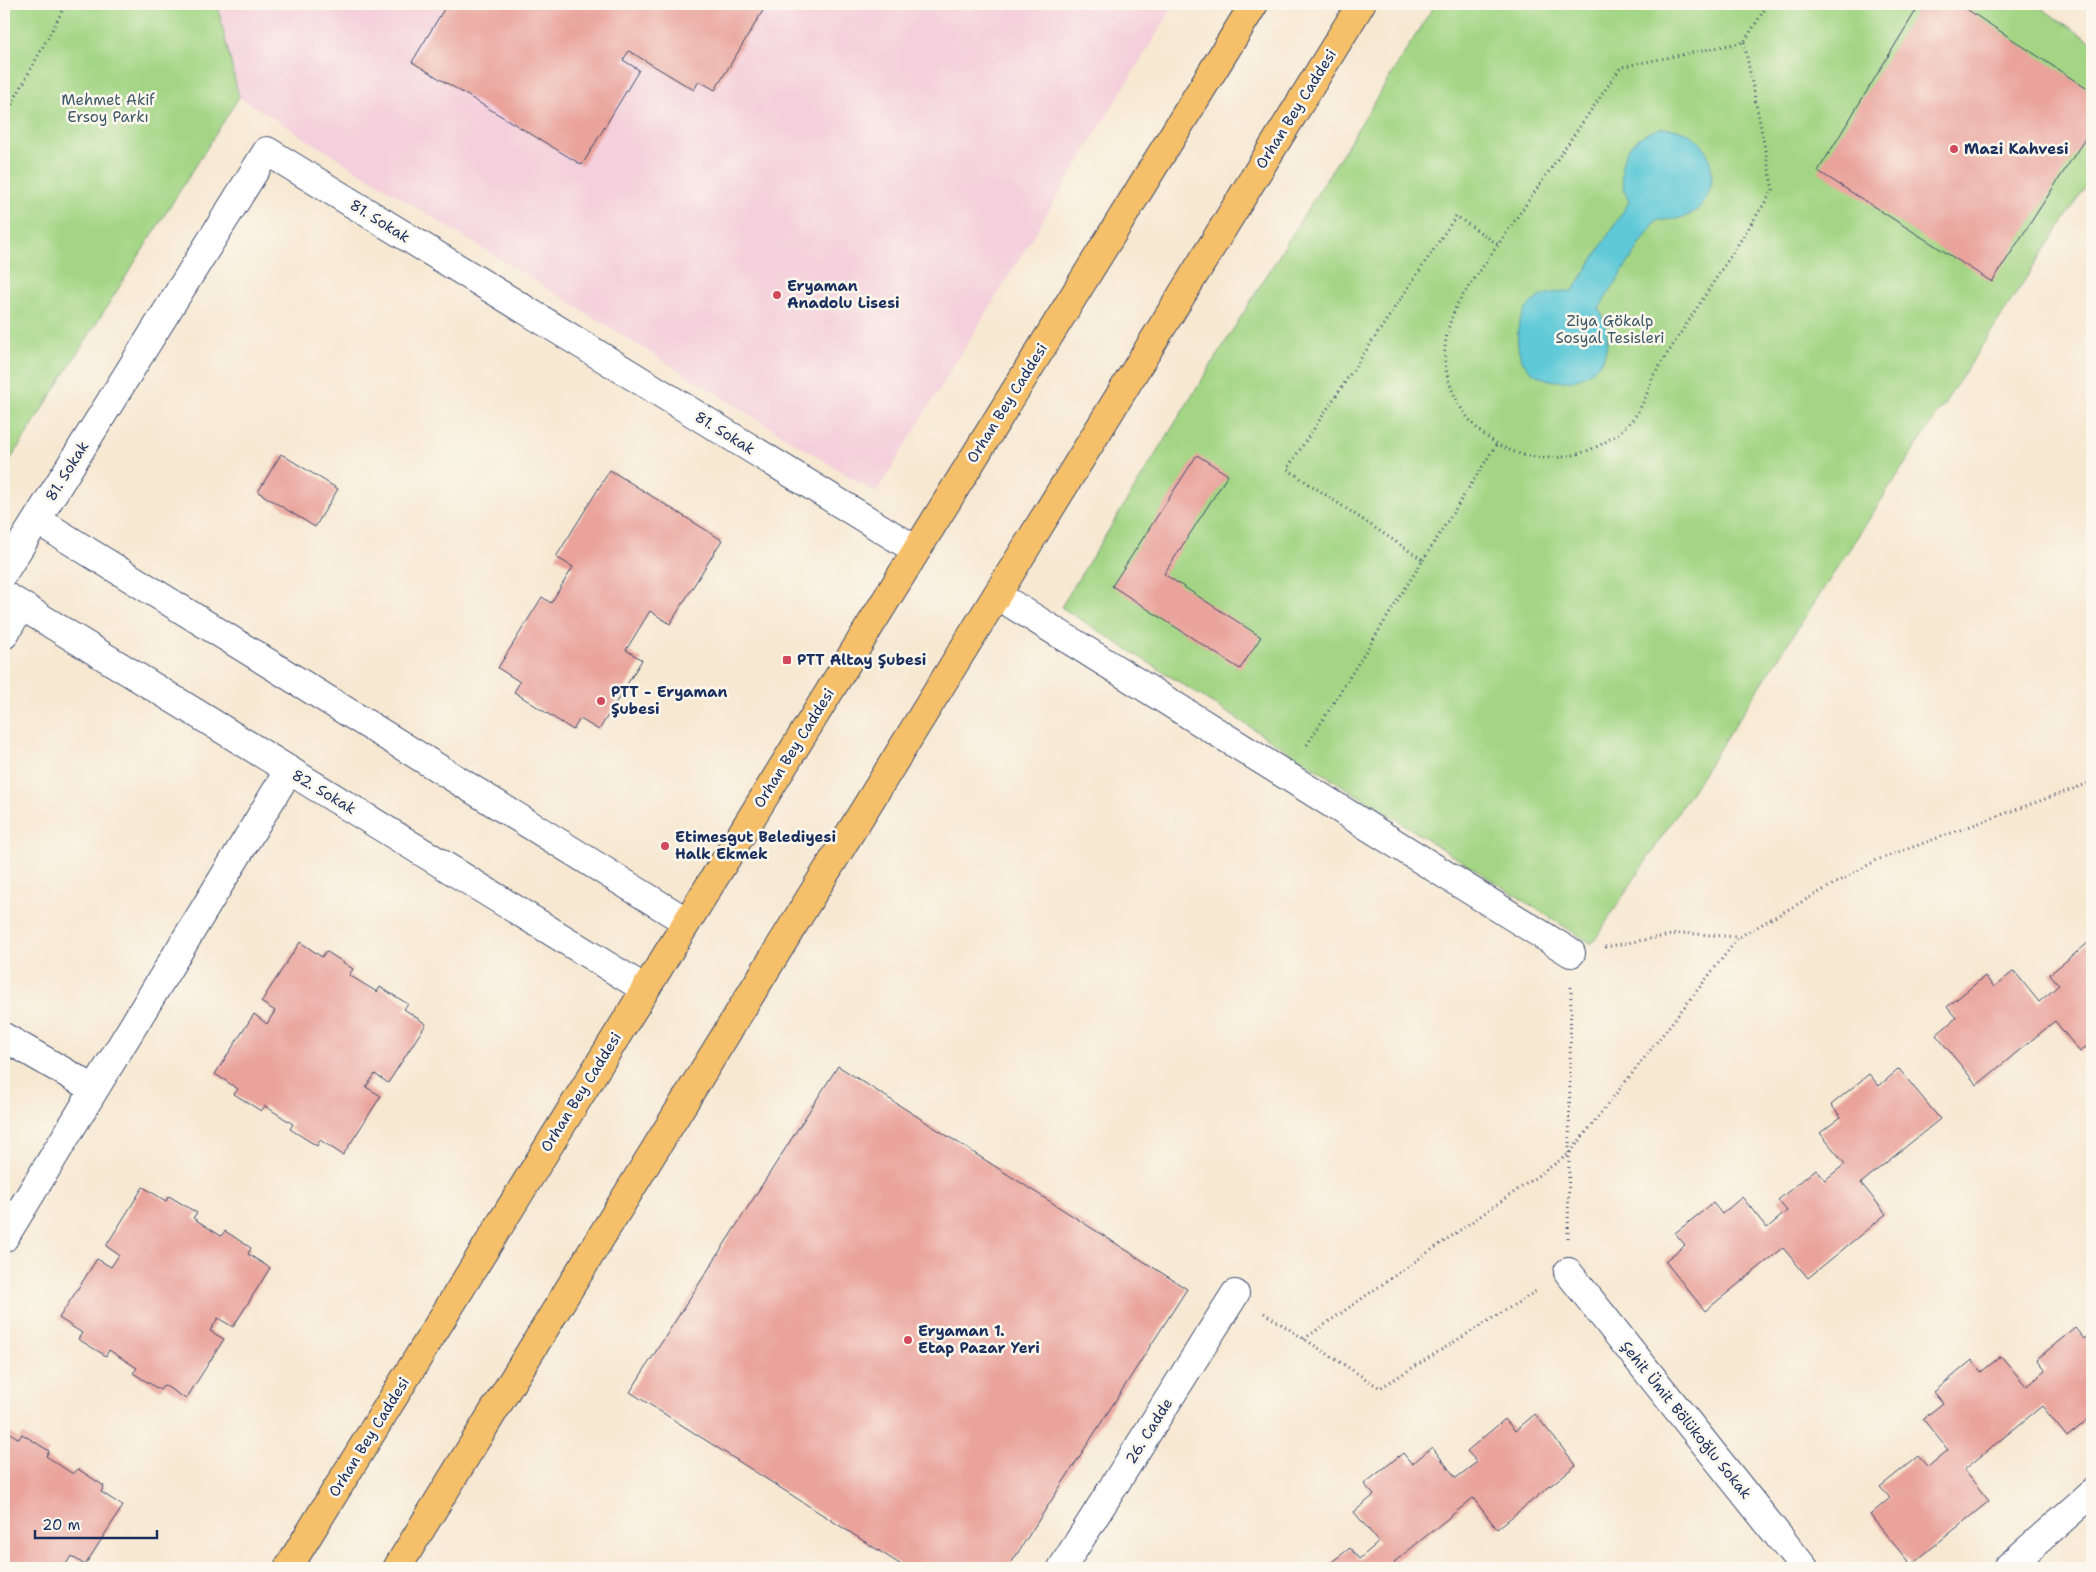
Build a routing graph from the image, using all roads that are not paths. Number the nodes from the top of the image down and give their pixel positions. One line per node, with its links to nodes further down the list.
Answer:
1 (1254, 4): 4 (main road, Orhan Bey Caddesi)
2 (1361, 4): 6 (main road, Orhan Bey Caddesi)
3 (37, 520): 4 (street, 81. Sokak); 5 (street, 81. Sokak); 10 (street)
4 (916, 550): 10 (main road, Orhan Bey Caddesi)
5 (4, 572)
6 (997, 595): 11 (street); 20 (main road, Orhan Bey Caddesi)
7 (12, 601): 8 (street); 9 (street, 82. Sokak)
8 (4, 635)
9 (289, 770): 12 (street, 82. Sokak); 14 (street)
10 (687, 922): 12 (main road, Orhan Bey Caddesi)
11 (1571, 953)
12 (645, 989): 19 (main road, Orhan Bey Caddesi)
13 (4, 1037): 14 (street)
14 (94, 1089): 15 (street)
15 (4, 1238)
16 (1568, 1272): 22 (street, Şehit Ümit Bölükoğlu Sokak)
17 (1235, 1294): 21 (street, 26. Cadde)
18 (2092, 1493): 23 (street)
19 (288, 1568)
20 (397, 1568)
21 (1062, 1568)
22 (1804, 1568)
23 (2006, 1568)

